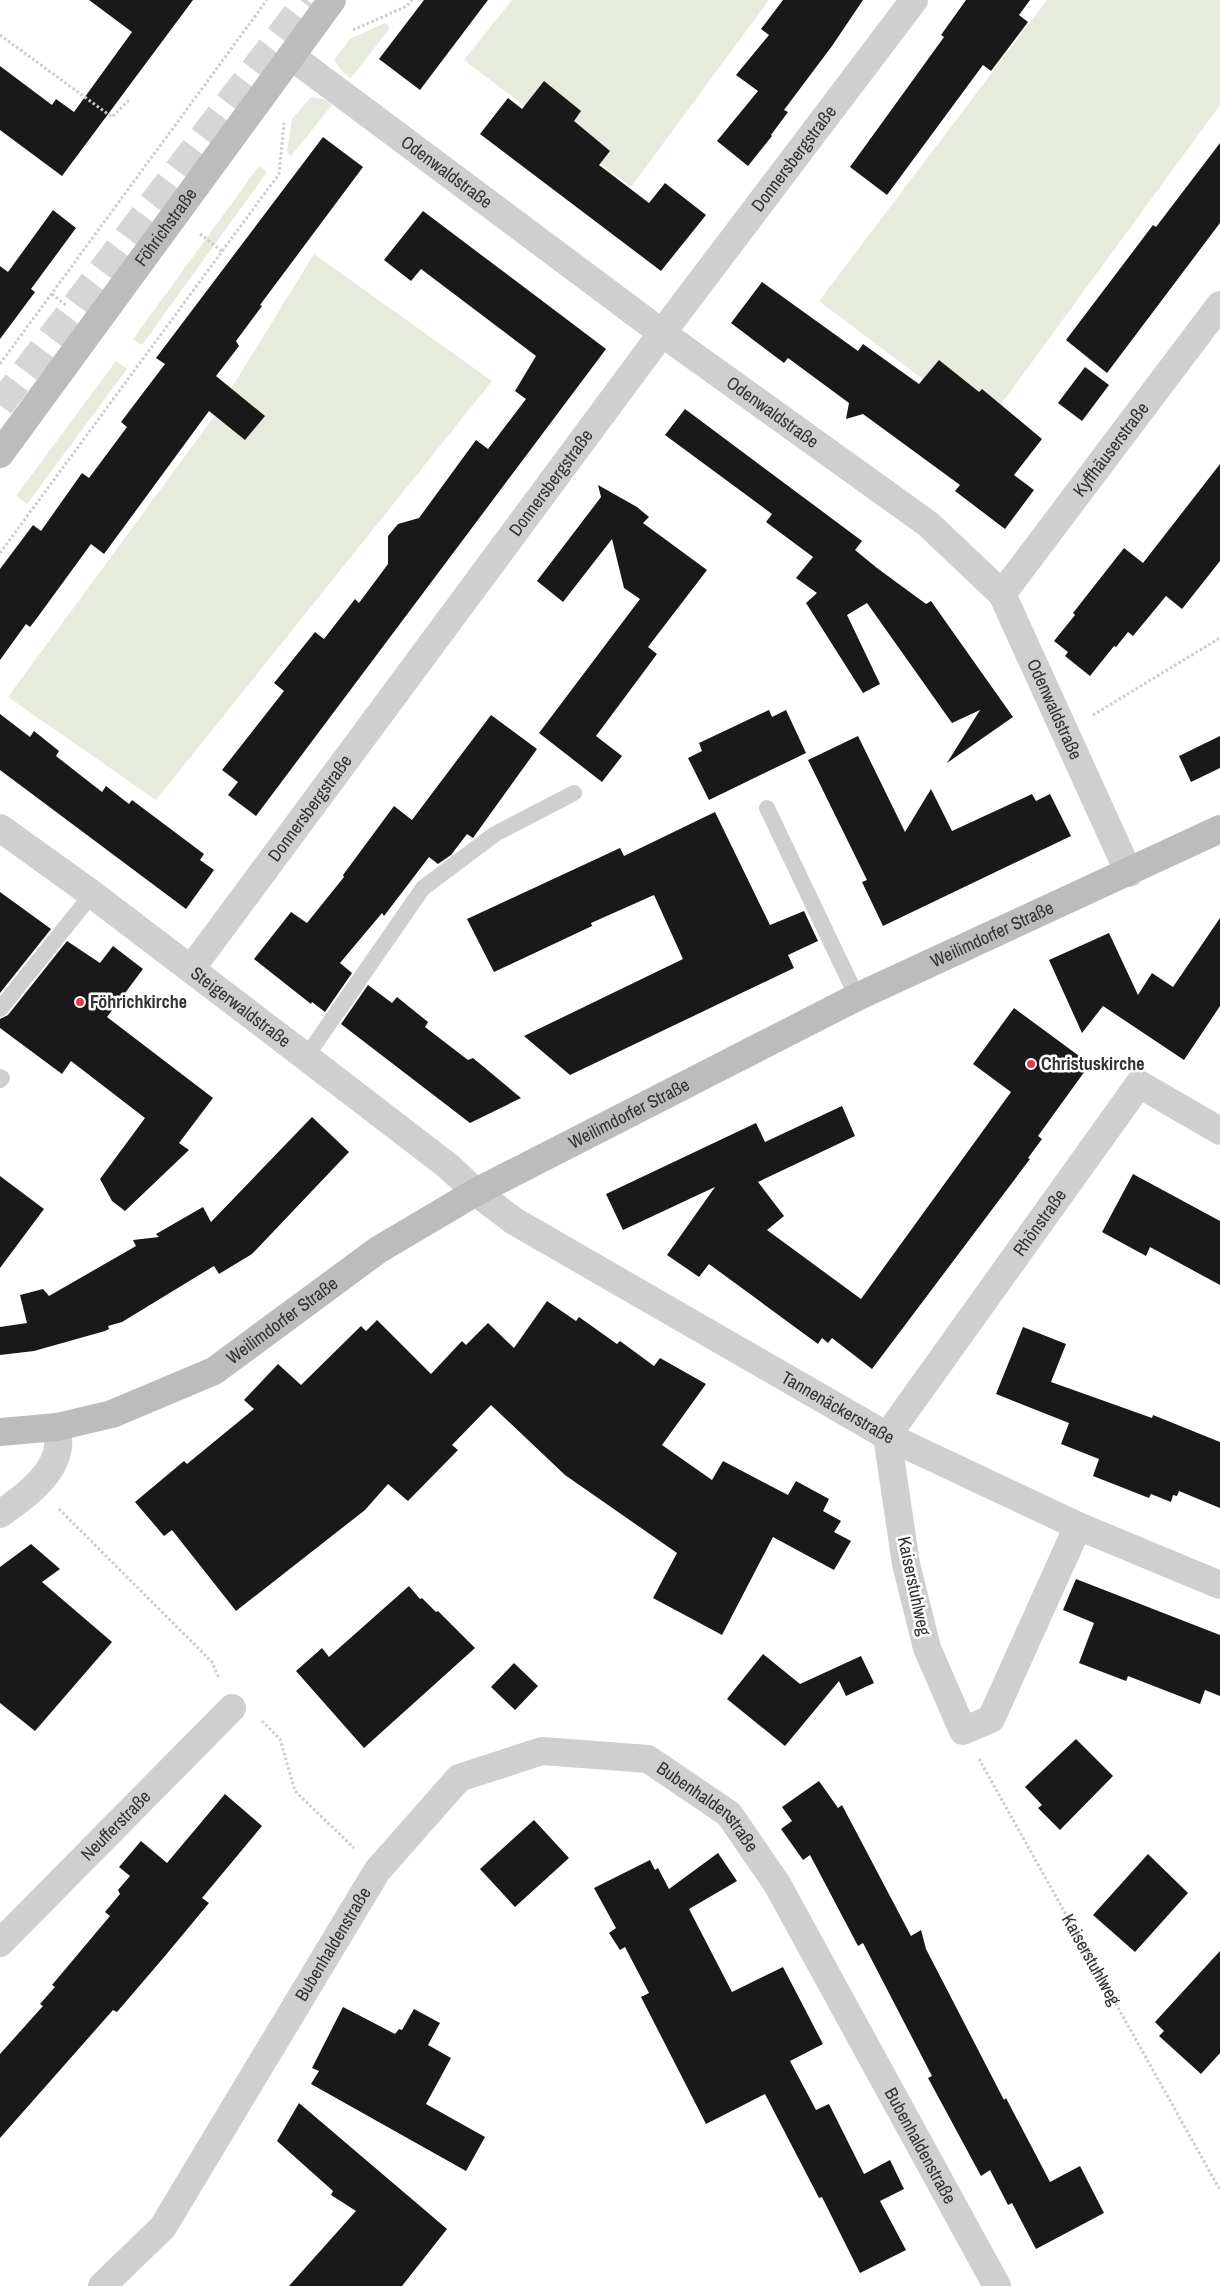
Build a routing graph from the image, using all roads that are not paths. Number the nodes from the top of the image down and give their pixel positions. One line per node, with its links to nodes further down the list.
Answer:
1 (332, 0): 3 (street, Föhrichstraße)
2 (914, 0): 5 (street, Donnersbergstraße)
3 (291, 56): 5 (street, Odenwaldstraße); 6 (street, Föhrichstraße)
4 (1220, 305): 7 (street, Kyffhäuserstraße)
5 (662, 333): 7 (street, Odenwaldstraße); 14 (street, Donnersbergstraße)
6 (0, 454)
7 (1002, 594): 12 (street, Odenwaldstraße)
8 (574, 793): 17 (lane)
9 (767, 808): 15 (lane)
10 (0, 828): 13 (street, Steigerwaldstraße)
11 (1220, 829): 12 (street, Weilimdorfer Straße)
12 (1129, 873): 15 (street, Weilimdorfer Straße)
13 (92, 894): 14 (street, Steigerwaldstraße); 16 (lane)
14 (191, 969): 17 (street, Steigerwaldstraße)
15 (857, 997): 21 (street, Weilimdorfer Straße)
16 (0, 1009)
17 (306, 1056): 21 (street, Steigerwaldstraße)
18 (0, 1077): 19 (lane)
19 (0, 1080)
20 (1220, 1131): 24 (street, Rhönstraße)
21 (476, 1192): 22 (street, Weilimdorfer Straße); 24 (street, Tannenäckerstraße)
22 (57, 1427): 23 (street, Weilimdorfer Straße); 25 (street)
23 (0, 1432)
24 (887, 1436): 26 (street, Tannenäckerstraße); 26 (street, Kaiserstuhlweg)
25 (0, 1514)
26 (1078, 1526): 27 (street, Tannenäckerstraße)
27 (1220, 1584)
28 (232, 1708): 29 (street, Neufferstraße)
29 (0, 1943)
30 (102, 2286): 31 (street, Bubenhaldenstraße)
31 (997, 2286)

